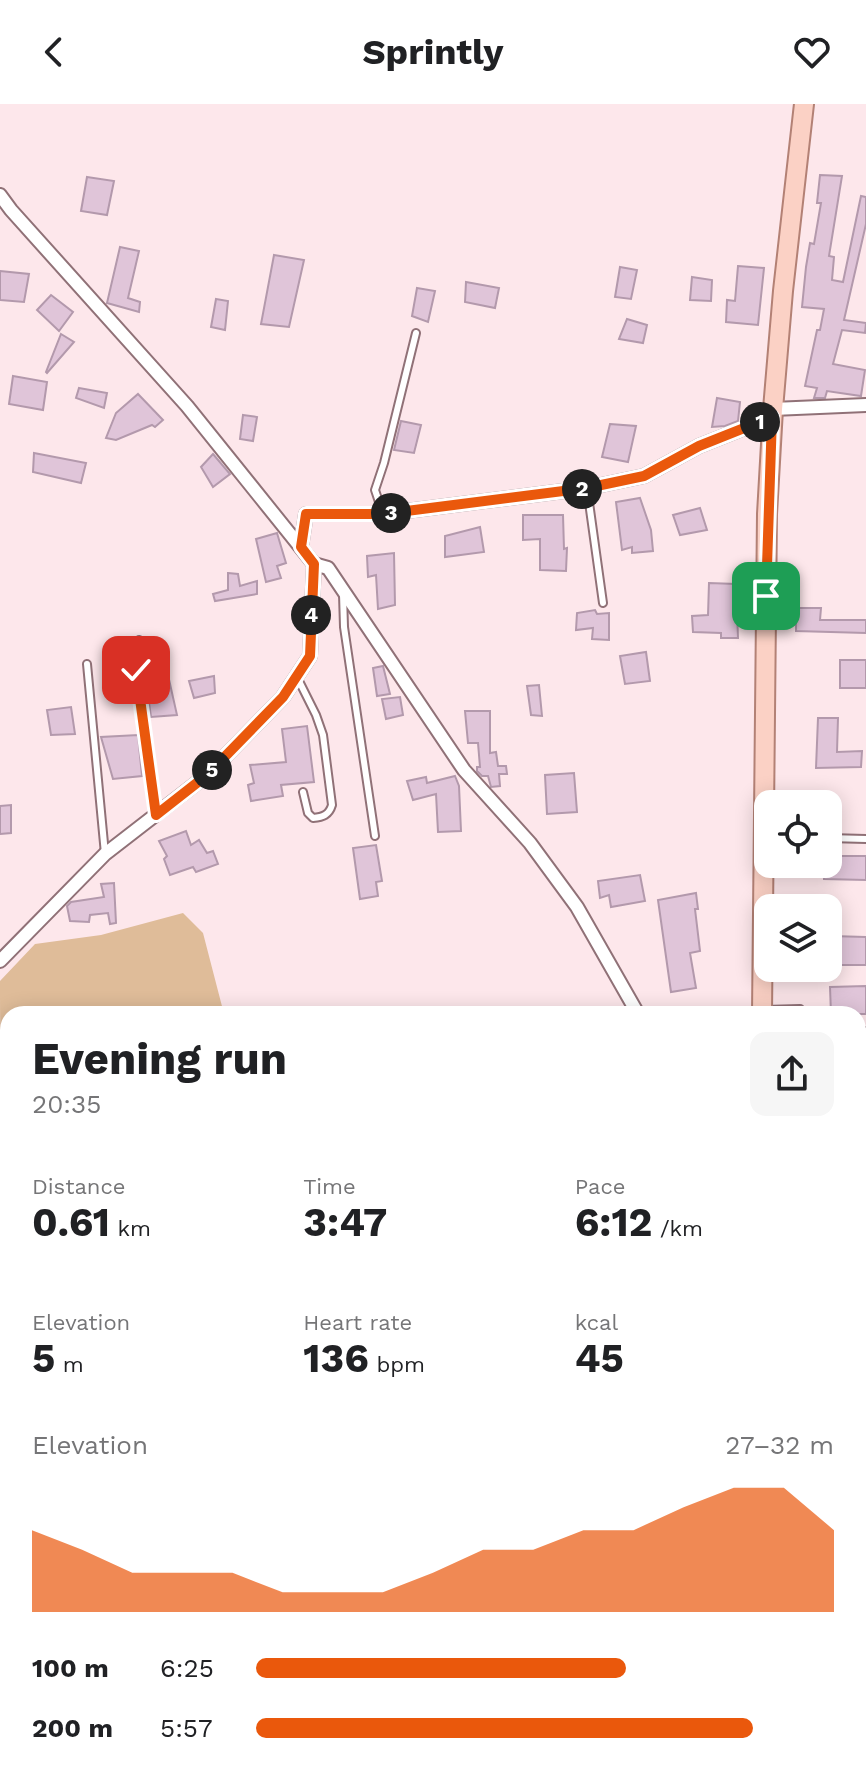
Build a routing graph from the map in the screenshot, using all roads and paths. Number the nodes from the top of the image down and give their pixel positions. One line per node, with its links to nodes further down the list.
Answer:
1 (804, 104): 5 (main road)
2 (0, 195): 8 (street)
3 (416, 333): 7 (lane)
4 (866, 405): 5 (street)
5 (772, 413): 6 (street); 15 (main road)
6 (587, 488): 7 (street); 11 (lane)
7 (383, 514): 8 (street)
8 (301, 547): 9 (street)
9 (314, 564): 10 (street); 14 (street)
10 (342, 590): 18 (lane); 24 (street)
11 (603, 603)
12 (139, 640): 17 (lane)
13 (87, 664): 21 (lane)
14 (297, 677): 16 (lane); 17 (street)
15 (766, 790)
16 (303, 792)
17 (156, 815): 21 (street)
18 (375, 836)
19 (842, 838): 20 (lane)
20 (866, 839)
21 (105, 854): 23 (street)
22 (765, 878): 25 (main road)
23 (0, 961)
24 (633, 1006)
25 (762, 1006)

